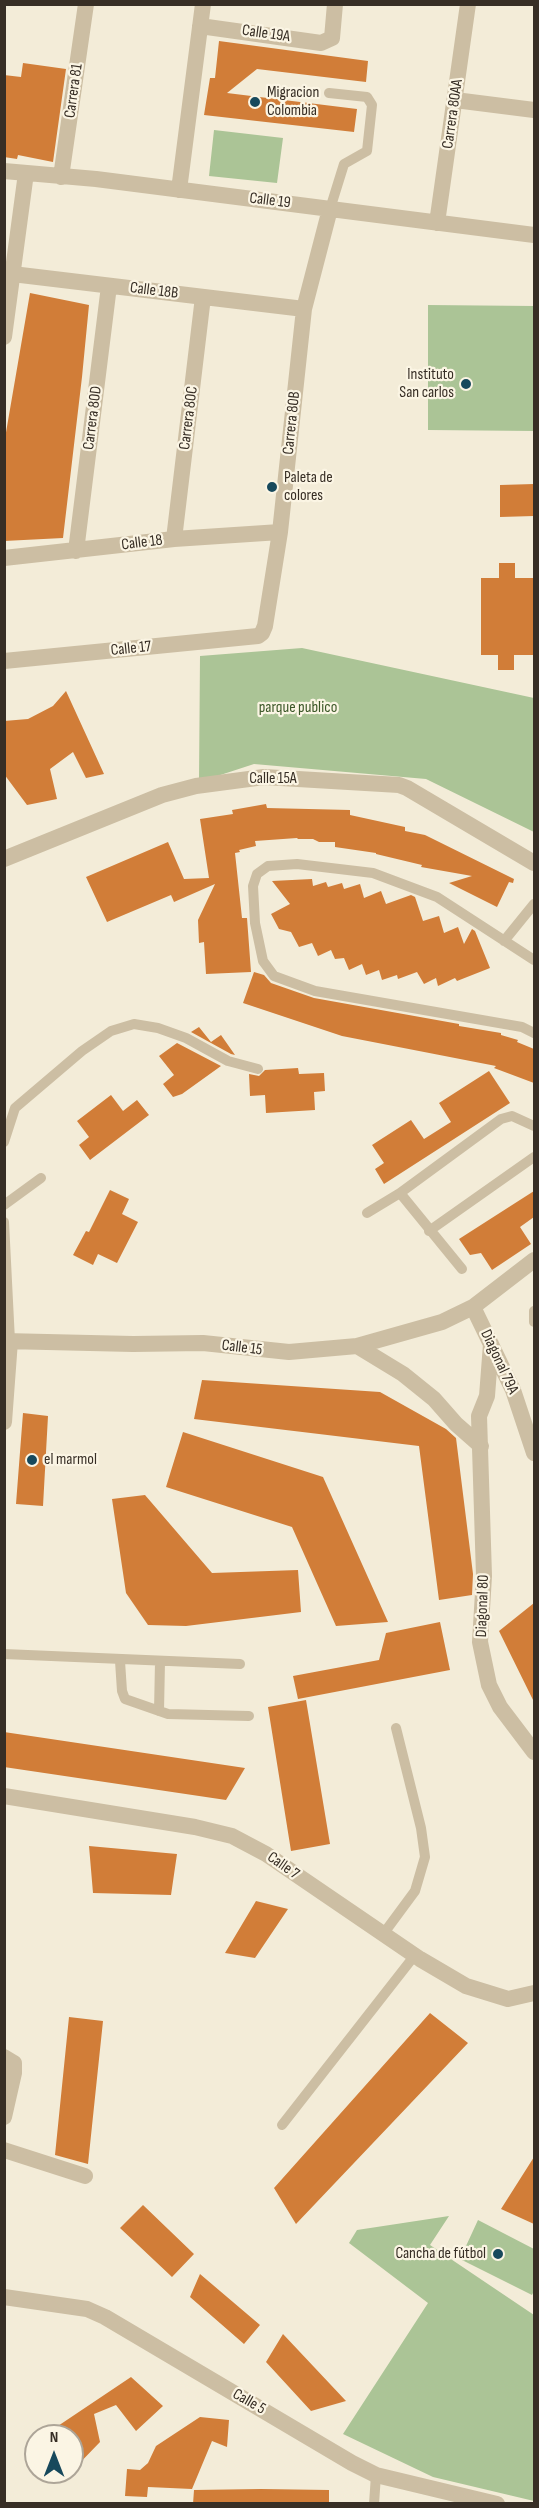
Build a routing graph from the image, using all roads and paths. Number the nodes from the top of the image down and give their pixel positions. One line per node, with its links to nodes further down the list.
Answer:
1 (86, 4): 11 (street, Carrera 81)
2 (203, 4): 5 (street)
3 (335, 4): 5 (street, Calle 19A)
4 (468, 4): 7 (street, Carrera 80AA)
5 (200, 26): 12 (street)
6 (328, 93): 13 (lane)
7 (455, 100): 8 (street); 14 (street, Carrera 80AA)
8 (534, 110)
9 (4, 171): 10 (street, Calle 19)
10 (26, 173): 11 (street, Calle 19); 16 (street)
11 (62, 177): 12 (street, Calle 19)
12 (179, 190): 13 (street, Calle 19)
13 (330, 209): 14 (street, Calle 19); 19 (street, Carrera 80B)
14 (437, 223): 15 (street, Calle 19)
15 (534, 235)
16 (9, 274): 17 (street, Calle 18B); 20 (street)
17 (109, 286): 18 (street, Calle 18B); 23 (street, Carrera 80D)
18 (203, 297): 19 (street, Calle 18B); 22 (street, Carrera 80C)
19 (304, 309): 21 (street, Carrera 80B)
20 (4, 337)
21 (280, 532): 22 (street, Calle 18); 25 (street, Carrera 80B)
22 (174, 540): 23 (street, Calle 18)
23 (76, 551): 24 (street, Calle 18)
24 (4, 558)
25 (258, 636): 26 (street, Calle 17)
26 (4, 661)
27 (5, 856): 28 (street, Calle 15A)
28 (534, 863)
29 (534, 904): 30 (lane)
30 (504, 941): 31 (lane); 32 (lane)
31 (534, 960)
32 (534, 1033)
33 (258, 1069): 35 (lane)
34 (534, 1126): 38 (lane)
35 (4, 1142)
36 (534, 1157): 42 (lane)
37 (41, 1178): 39 (lane)
38 (400, 1193): 40 (lane); 42 (lane)
39 (4, 1205)
40 (367, 1213)
41 (4, 1222): 48 (lane)
42 (429, 1231): 44 (lane)
43 (534, 1260): 45 (street, Calle 15)
44 (462, 1269)
45 (473, 1307): 49 (street, Diagonal 79A); 50 (street, Calle 15)
46 (534, 1311): 47 (lane)
47 (534, 1322)
48 (7, 1341): 50 (street, Calle 15); 53 (street)
49 (491, 1344): 51 (street, Diagonal 79A); 52 (street, Diagonal 80)
50 (357, 1346): 54 (street)
51 (513, 1390): 52 (street); 55 (street, Diagonal 79A)
52 (486, 1396): 54 (street, Diagonal 80)
53 (4, 1422)
54 (482, 1446): 63 (street, Diagonal 80)
55 (534, 1453)
56 (4, 1654): 57 (lane)
57 (120, 1660): 58 (lane); 60 (lane)
58 (160, 1662): 59 (lane); 60 (lane)
59 (240, 1664)
60 (159, 1711): 61 (lane)
61 (249, 1716)
62 (396, 1728): 65 (lane)
63 (534, 1752)
64 (4, 1796): 65 (street, Calle 7)
65 (384, 1933): 66 (street, Calle 7)
66 (415, 1955): 67 (street, Calle 7); 70 (lane)
67 (534, 1993)
68 (9, 2060): 69 (street)
69 (4, 2117)
70 (282, 2125)
71 (4, 2150): 72 (street)
72 (85, 2176)
73 (4, 2297): 74 (street, Calle 5)
74 (376, 2475): 75 (lane); 76 (street, Calle 5)
75 (374, 2504)
76 (497, 2504)

